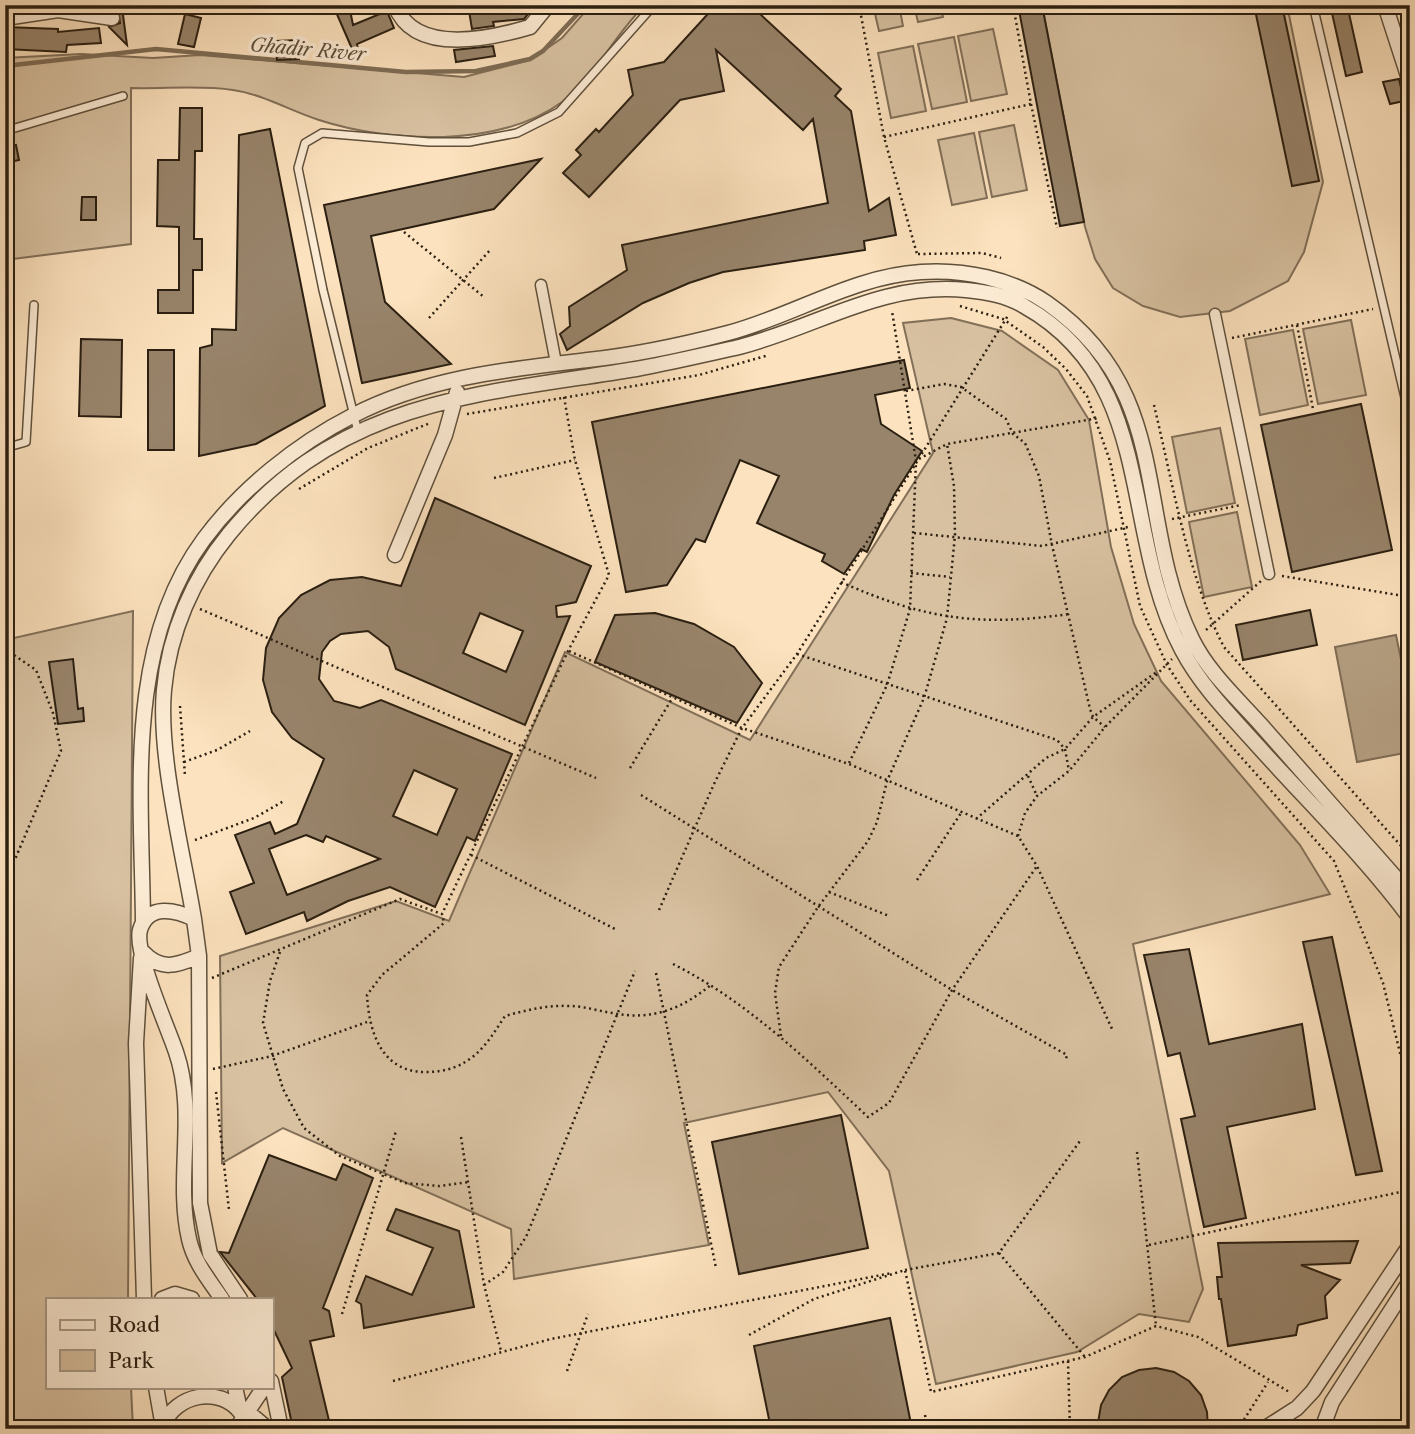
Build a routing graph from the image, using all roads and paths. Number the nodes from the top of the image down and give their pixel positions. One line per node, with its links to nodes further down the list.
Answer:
1 (9, 5): 9 (street)
2 (395, 5): 3 (street)
3 (548, 5)
4 (654, 5): 53 (lane)
5 (859, 5): 16 (path)
6 (1013, 5): 14 (path)
7 (1313, 5): 33 (lane)
8 (1385, 5): 12 (street)
9 (5, 11)
10 (5, 18): 11 (street)
11 (112, 18)
12 (1410, 82)
13 (123, 96): 15 (lane)
14 (1031, 104): 16 (path); 17 (path)
15 (5, 131)
16 (884, 137): 20 (path)
17 (1057, 228)
18 (404, 232): 23 (path)
19 (491, 249): 23 (path)
20 (917, 254): 21 (path); 22 (path)
21 (1002, 258)
22 (917, 273): 25 (street); 26 (street); 79 (street)
23 (462, 281): 28 (path); 38 (path)
24 (541, 285): 43 (street)
25 (846, 289): 32 (street); 43 (street)
26 (917, 289): 27 (street); 29 (street)
27 (890, 293): 32 (street); 35 (path)
28 (484, 297)
29 (1020, 303): 39 (path); 52 (street)
30 (34, 304): 60 (lane)
31 (948, 305): 39 (path)
32 (850, 306): 44 (street)
33 (1383, 307): 40 (path); 56 (lane)
34 (902, 309): 35 (path)
35 (892, 310): 36 (path); 47 (path)
36 (883, 313)
37 (1215, 314): 41 (street)
38 (429, 318)
39 (1003, 320): 46 (path); 55 (path)
40 (1297, 325): 41 (path); 51 (path)
41 (1219, 341): 70 (street)
42 (773, 354): 49 (path)
43 (556, 363): 45 (street)
44 (559, 379): 48 (street); 49 (path)
45 (454, 380): 48 (street); 53 (street)
46 (961, 387): 47 (path); 58 (path); 62 (path)
47 (904, 391): 62 (path)
48 (458, 396): 54 (street); 57 (street)
49 (564, 398): 54 (path); 61 (path)
50 (1154, 405): 78 (path)
51 (1313, 410)
52 (1116, 411): 55 (path); 79 (street)
53 (354, 415): 57 (lane); 125 (street)
54 (448, 417): 64 (path); 68 (street)
55 (1097, 419): 58 (path); 83 (path)
56 (1410, 419)
57 (358, 432): 124 (street)
58 (1013, 434): 59 (path); 67 (path)
59 (947, 444): 62 (path); 66 (path)
60 (5, 448)
61 (575, 460): 63 (path); 81 (path)
62 (916, 460): 65 (path); 72 (path)
63 (494, 478)
64 (289, 496)
65 (913, 532): 66 (path); 69 (path)
66 (954, 535): 67 (path); 71 (path)
67 (1052, 545): 76 (path)
68 (396, 555)
69 (911, 573): 71 (path); 75 (path)
70 (1269, 574): 73 (path); 78 (path)
71 (951, 577): 77 (path)
72 (841, 582): 75 (path); 82 (path)
73 (1410, 597)
74 (203, 600): 92 (path)
75 (910, 609): 77 (path); 84 (path)
76 (1069, 614): 77 (path); 88 (path)
77 (947, 618): 86 (path)
78 (1212, 625): 79 (path); 113 (path)
79 (1187, 645): 83 (path); 111 (street); 112 (street)
80 (5, 649): 114 (path)
81 (568, 651): 85 (path); 92 (path)
82 (797, 653): 84 (path); 90 (path)
83 (1167, 665): 88 (path); 89 (path); 144 (path)
84 (887, 685): 86 (path); 95 (path)
85 (673, 697): 90 (path); 96 (path)
86 (924, 698): 93 (path); 100 (path)
87 (180, 705): 94 (path)
88 (1093, 716): 89 (path); 93 (path)
89 (1105, 727): 97 (path)
90 (742, 728): 95 (path); 107 (path)
91 (250, 731): 94 (path)
92 (523, 748): 99 (path); 110 (path)
93 (1065, 749): 97 (path); 98 (path)
94 (184, 762): 101 (path)
95 (849, 764): 100 (path)
96 (630, 768)
97 (1069, 771): 103 (path)
98 (1028, 775): 103 (path); 106 (path)
99 (596, 778)
100 (887, 780): 105 (path); 117 (path)
101 (186, 787)
102 (641, 795): 107 (path)
103 (1037, 796): 108 (path)
104 (284, 801): 109 (path)
105 (961, 813): 106 (path); 116 (path)
106 (976, 819): 108 (path)
107 (695, 830): 119 (path); 120 (path)
108 (1018, 836): 115 (path)
109 (189, 842)
110 (471, 855): 121 (path); 126 (path)
111 (1375, 855): 112 (street); 118 (street)
112 (1357, 856): 123 (street)
113 (1410, 856)
114 (5, 866)
115 (1037, 866): 134 (path); 138 (path)
116 (918, 880)
117 (830, 892): 119 (path); 122 (path)
118 (1410, 894)
119 (818, 907): 134 (path); 139 (path)
120 (659, 911)
121 (442, 914): 128 (path); 137 (path)
122 (889, 916)
123 (1410, 918)
124 (194, 919): 125 (street); 129 (street)
125 (143, 923): 127 (street)
126 (617, 930)
127 (142, 951): 129 (street); 161 (street); 164 (street)
128 (280, 952): 129 (path); 140 (path)
129 (203, 961): 165 (street)
130 (673, 964): 133 (path)
131 (635, 971): 136 (path)
132 (656, 973): 135 (path)
133 (712, 984): 135 (path); 139 (path)
134 (952, 990): 139 (path); 141 (path)
135 (663, 1013): 136 (path); 157 (path)
136 (616, 1014): 137 (path); 160 (path)
137 (368, 1022): 140 (path)
138 (1113, 1031)
139 (781, 1036)
140 (272, 1056): 142 (path); 149 (path)
141 (1066, 1059)
142 (213, 1069)
143 (215, 1082): 152 (path)
144 (1410, 1094)
145 (396, 1131): 149 (path)
146 (461, 1137): 150 (path)
147 (1080, 1141): 156 (path)
148 (1136, 1152): 155 (path)
149 (385, 1174): 150 (path); 166 (path)
150 (469, 1182): 160 (path)
151 (1410, 1190): 155 (path)
152 (229, 1210)
153 (1410, 1222): 154 (path)
154 (1406, 1239): 189 (street)
155 (1149, 1245): 168 (path)
156 (999, 1253): 158 (path); 171 (path)
157 (716, 1268)
158 (905, 1270): 169 (path); 170 (path); 172 (path)
159 (1410, 1281): 190 (street)
160 (484, 1285): 170 (path)
161 (144, 1298)
162 (165, 1298): 163 (street)
163 (189, 1298)
164 (221, 1298)
165 (239, 1298)
166 (342, 1314)
167 (588, 1314): 173 (path, bridge)
168 (1156, 1326): 171 (path); 175 (path)
169 (749, 1335)
170 (501, 1351): 174 (path)
171 (1085, 1357): 172 (path)
172 (1068, 1361): 187 (path)
173 (567, 1371)
174 (393, 1381)
175 (1269, 1381): 180 (path); 188 (path)
176 (156, 1388): 183 (street)
177 (236, 1388): 182 (street)
178 (272, 1388): 185 (street)
179 (260, 1390): 182 (street); 184 (street)
180 (1292, 1394)
181 (925, 1415): 186 (path)
182 (242, 1421): 183 (street); 184 (street)
183 (163, 1428)
184 (266, 1428)
185 (281, 1429)
186 (928, 1429)
187 (1070, 1429)
188 (1238, 1429)
189 (1264, 1429)
190 (1322, 1429)

